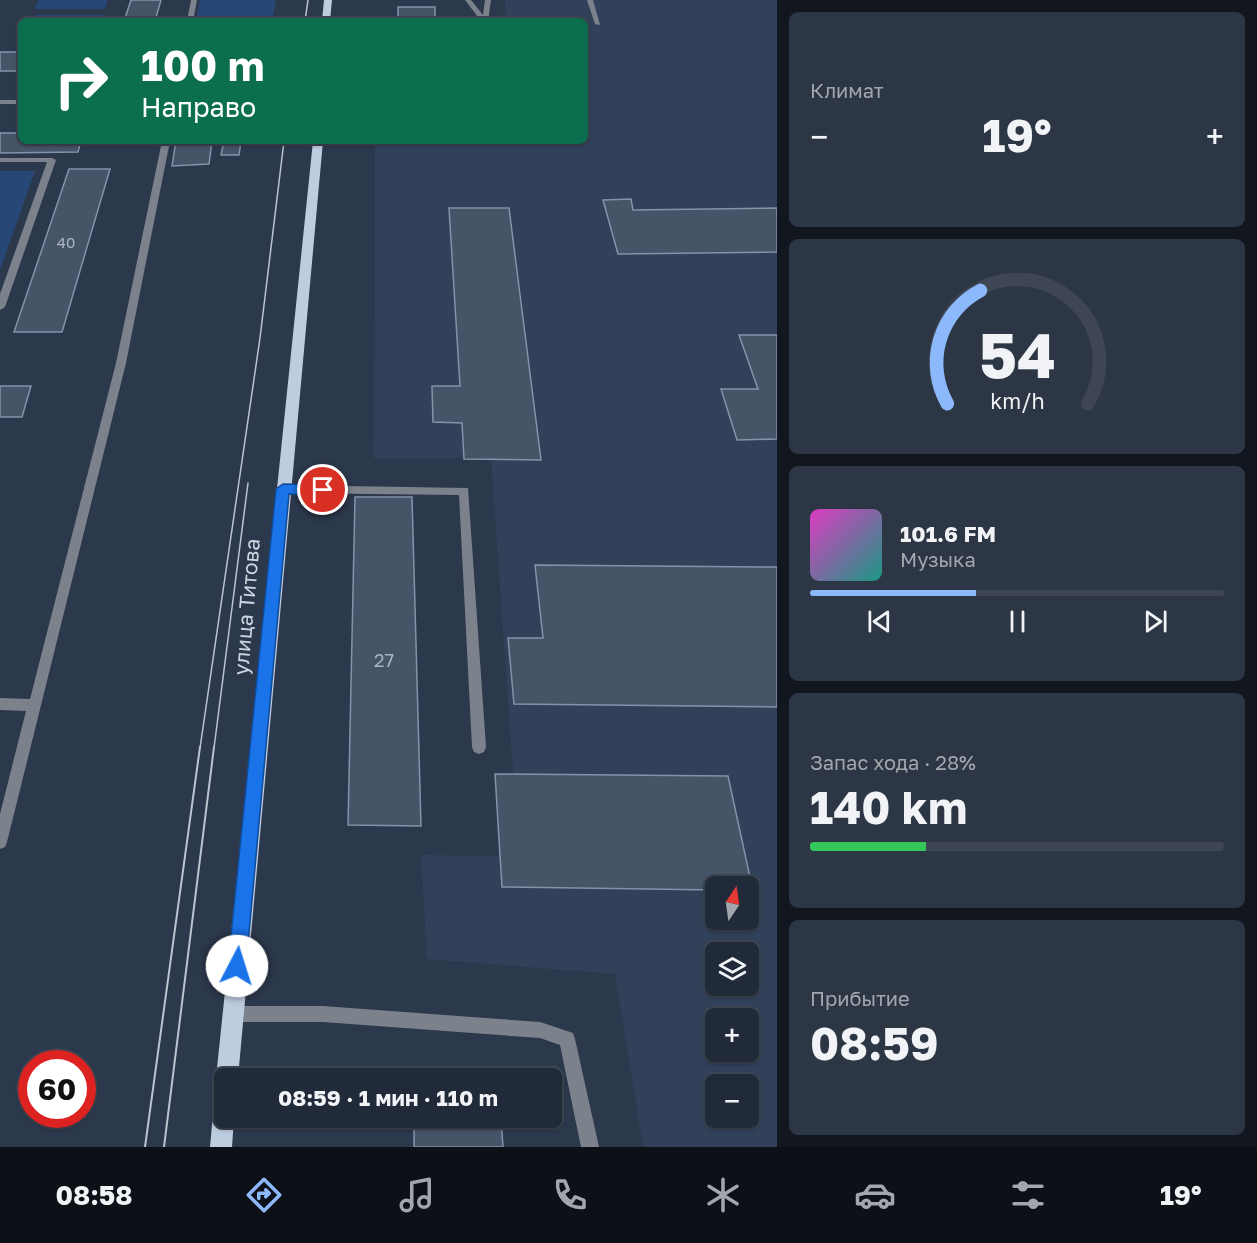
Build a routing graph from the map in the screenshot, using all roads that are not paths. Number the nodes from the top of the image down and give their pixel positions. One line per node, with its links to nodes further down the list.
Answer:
1 (194, 0): 6 (street)
2 (328, 0): 7 (main road)
3 (468, 0): 8 (street)
4 (488, 0): 9 (street)
5 (590, 0): 10 (street)
6 (191, 18)
7 (326, 18)
8 (483, 18)
9 (485, 18)
10 (598, 24)
11 (0, 102): 12 (street)
12 (18, 102)
13 (165, 144): 19 (street)
14 (318, 144): 17 (main road, улица Титова)
15 (0, 160): 16 (street)
16 (0, 307)
17 (283, 489): 20 (street); 22 (main road, улица Титова)
18 (0, 704): 19 (street)
19 (34, 705): 21 (street)
20 (479, 747)
21 (0, 842)
22 (233, 1014): 23 (main road, улица Титова); 26 (street)
23 (228, 1068)
24 (223, 1128): 25 (main road)
25 (221, 1147)
26 (590, 1147)

